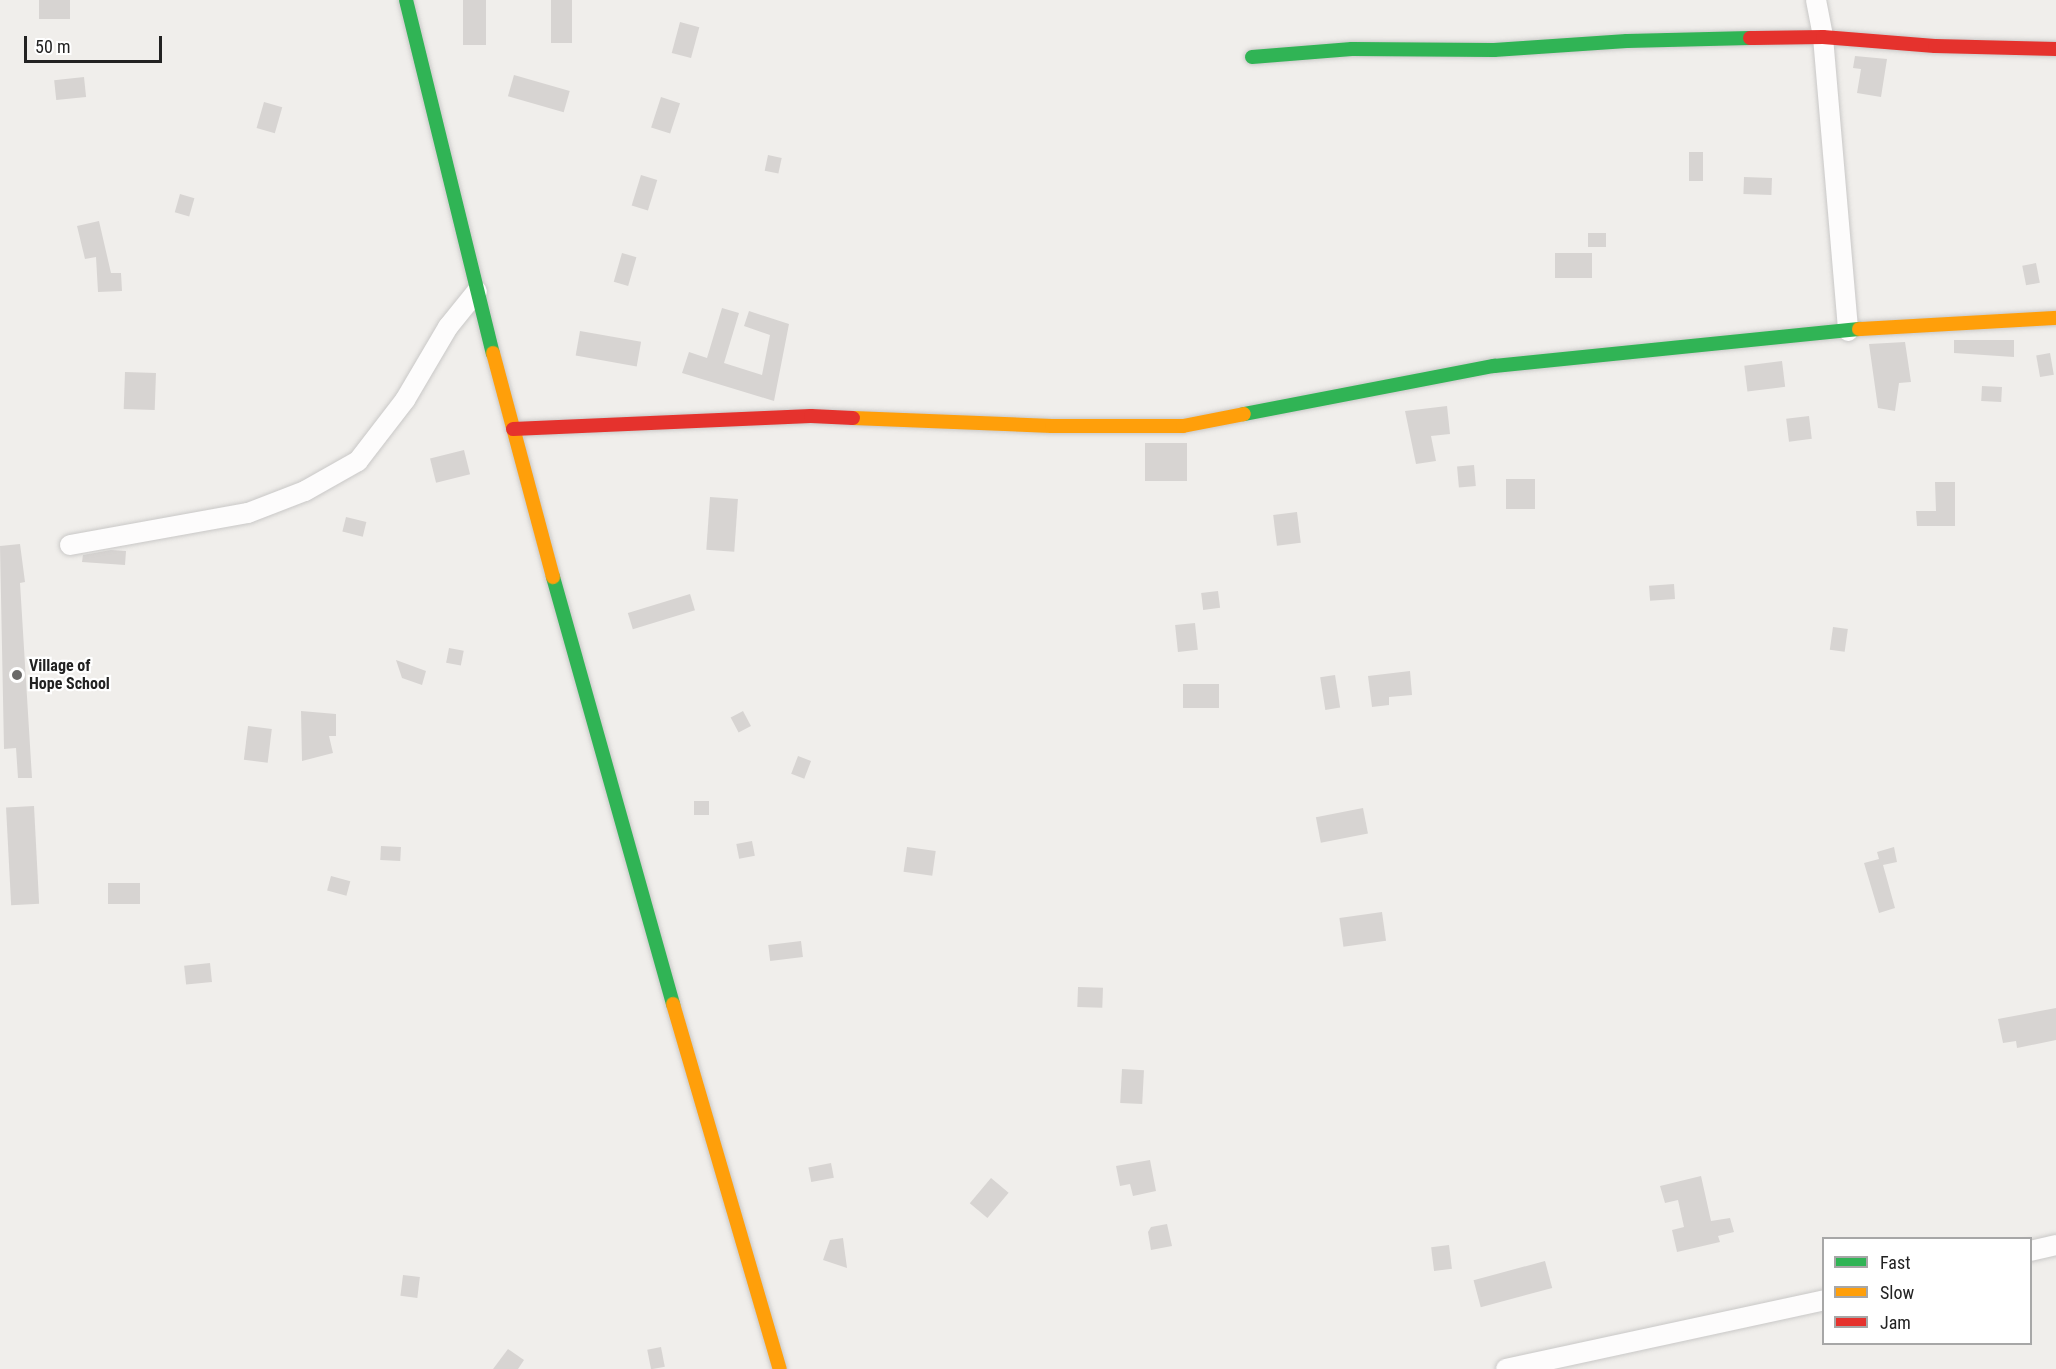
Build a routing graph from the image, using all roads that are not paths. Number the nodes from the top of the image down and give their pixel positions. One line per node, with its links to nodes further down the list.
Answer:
1 (406, 0): 6 (street)
2 (1816, 0): 3 (street)
3 (1823, 37): 4 (street); 5 (street); 8 (street)
4 (2056, 50)
5 (1252, 57)
6 (477, 291): 9 (street); 10 (street)
7 (2056, 318): 8 (street)
8 (1848, 332): 9 (street)
9 (513, 429): 14 (street)
10 (69, 545)
11 (2056, 1245): 12 (street)
12 (2032, 1251)
13 (1822, 1300): 15 (street)
14 (780, 1369)
15 (1506, 1369)

